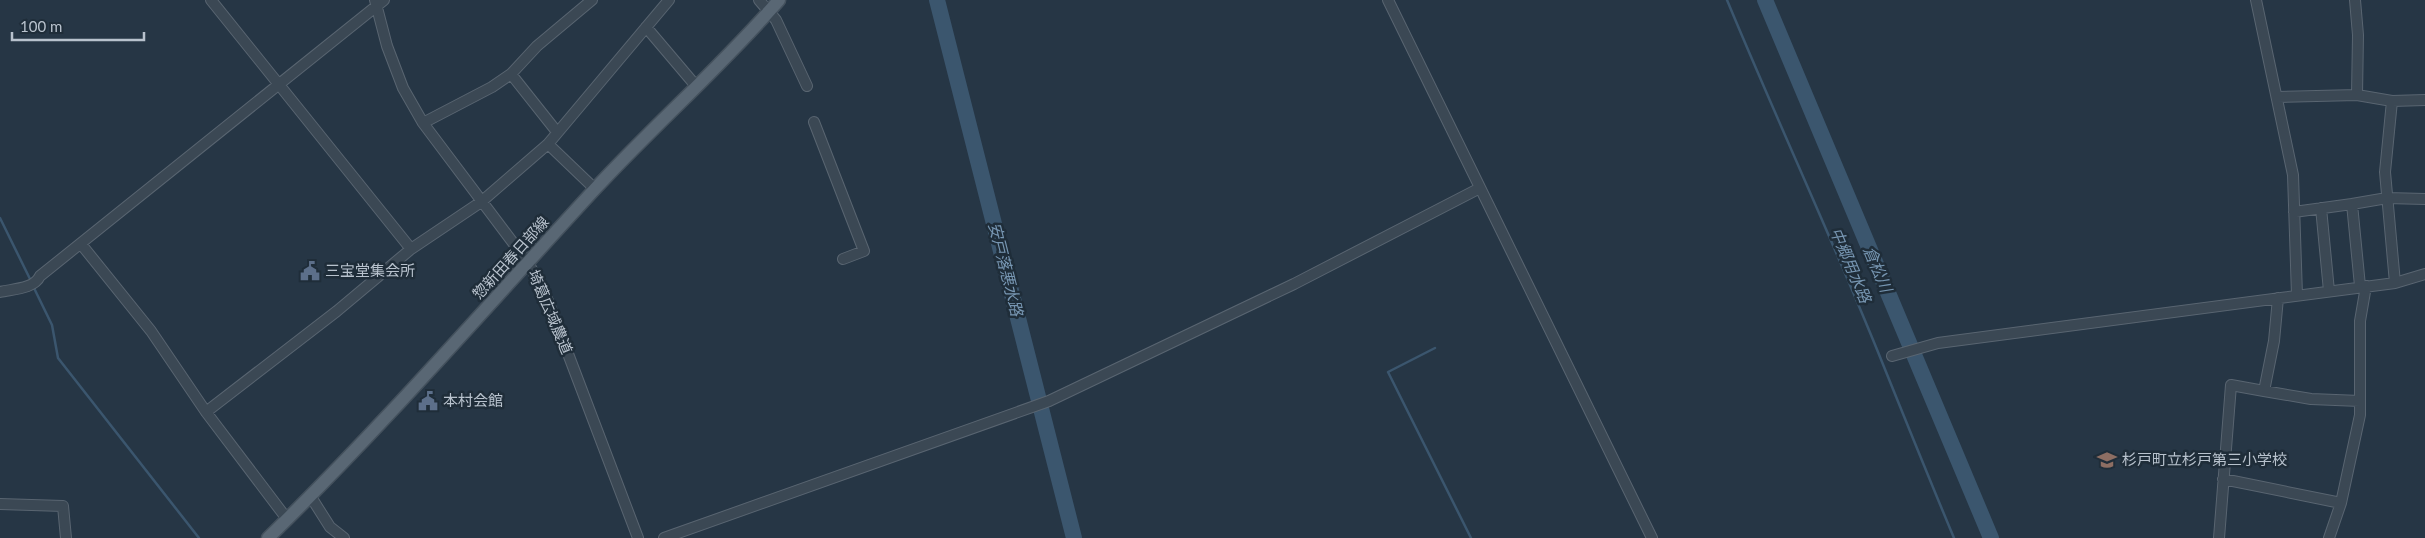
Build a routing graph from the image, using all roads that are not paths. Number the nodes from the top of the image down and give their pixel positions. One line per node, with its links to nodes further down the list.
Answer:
1 (211, 0): 13 (street)
2 (592, 0): 12 (street)
3 (669, 0): 11 (street)
4 (759, 0): 10 (street)
5 (778, 0): 10 (main road, 惣新田春日部線)
6 (1388, 0): 24 (street)
7 (2256, 0): 17 (street)
8 (2355, 0): 16 (street)
9 (378, 2): 13 (street); 21 (street, 埼葛広域農道)
10 (768, 12): 14 (main road, 惣新田春日部線); 15 (street)
11 (646, 27): 14 (street); 22 (street)
12 (511, 74): 21 (street); 22 (street)
13 (279, 85): 32 (street); 33 (street)
14 (696, 86): 25 (main road, 惣新田春日部線)
15 (807, 86)
16 (2357, 95): 17 (street); 19 (street)
17 (2277, 97): 31 (street)
18 (2425, 100): 19 (street)
19 (2392, 101): 26 (street)
20 (814, 122): 34 (street)
21 (423, 123): 28 (street, 埼葛広域農道)
22 (557, 132): 23 (street)
23 (548, 144): 25 (street); 28 (street)
24 (1480, 188): 56 (street); 57 (street)
25 (595, 190): 35 (main road, 惣新田春日部線)
26 (2387, 198): 27 (street); 29 (street); 37 (street)
27 (2425, 199)
28 (481, 202): 33 (street); 35 (street, 埼葛広域農道)
29 (2352, 204): 30 (street); 38 (street)
30 (2321, 208): 31 (street); 39 (street)
31 (2294, 212): 41 (street)
32 (81, 244): 40 (street); 46 (street)
33 (411, 250): 46 (street)
34 (843, 259)
35 (529, 264): 48 (main road, 惣新田春日部線); 55 (street, 埼葛広域農道)
36 (2425, 274): 37 (street)
37 (2395, 283): 38 (street)
38 (2363, 286): 39 (street); 45 (street)
39 (2329, 291): 41 (street)
40 (0, 292)
41 (2297, 296): 42 (street)
42 (2278, 298): 43 (street); 44 (street)
43 (1892, 356)
44 (2264, 391): 45 (street); 47 (street)
45 (2360, 401): 49 (street)
46 (206, 412): 51 (street)
47 (2223, 479): 49 (street); 58 (street)
48 (311, 496): 51 (main road, 惣新田春日部線); 54 (street)
49 (2340, 503): 59 (street)
50 (0, 504): 52 (street)
51 (287, 520): 53 (main road, 惣新田春日部線)
52 (66, 538)
53 (268, 538)
54 (344, 538)
55 (638, 538)
56 (664, 538)
57 (1652, 538)
58 (2220, 538)
59 (2329, 538)

